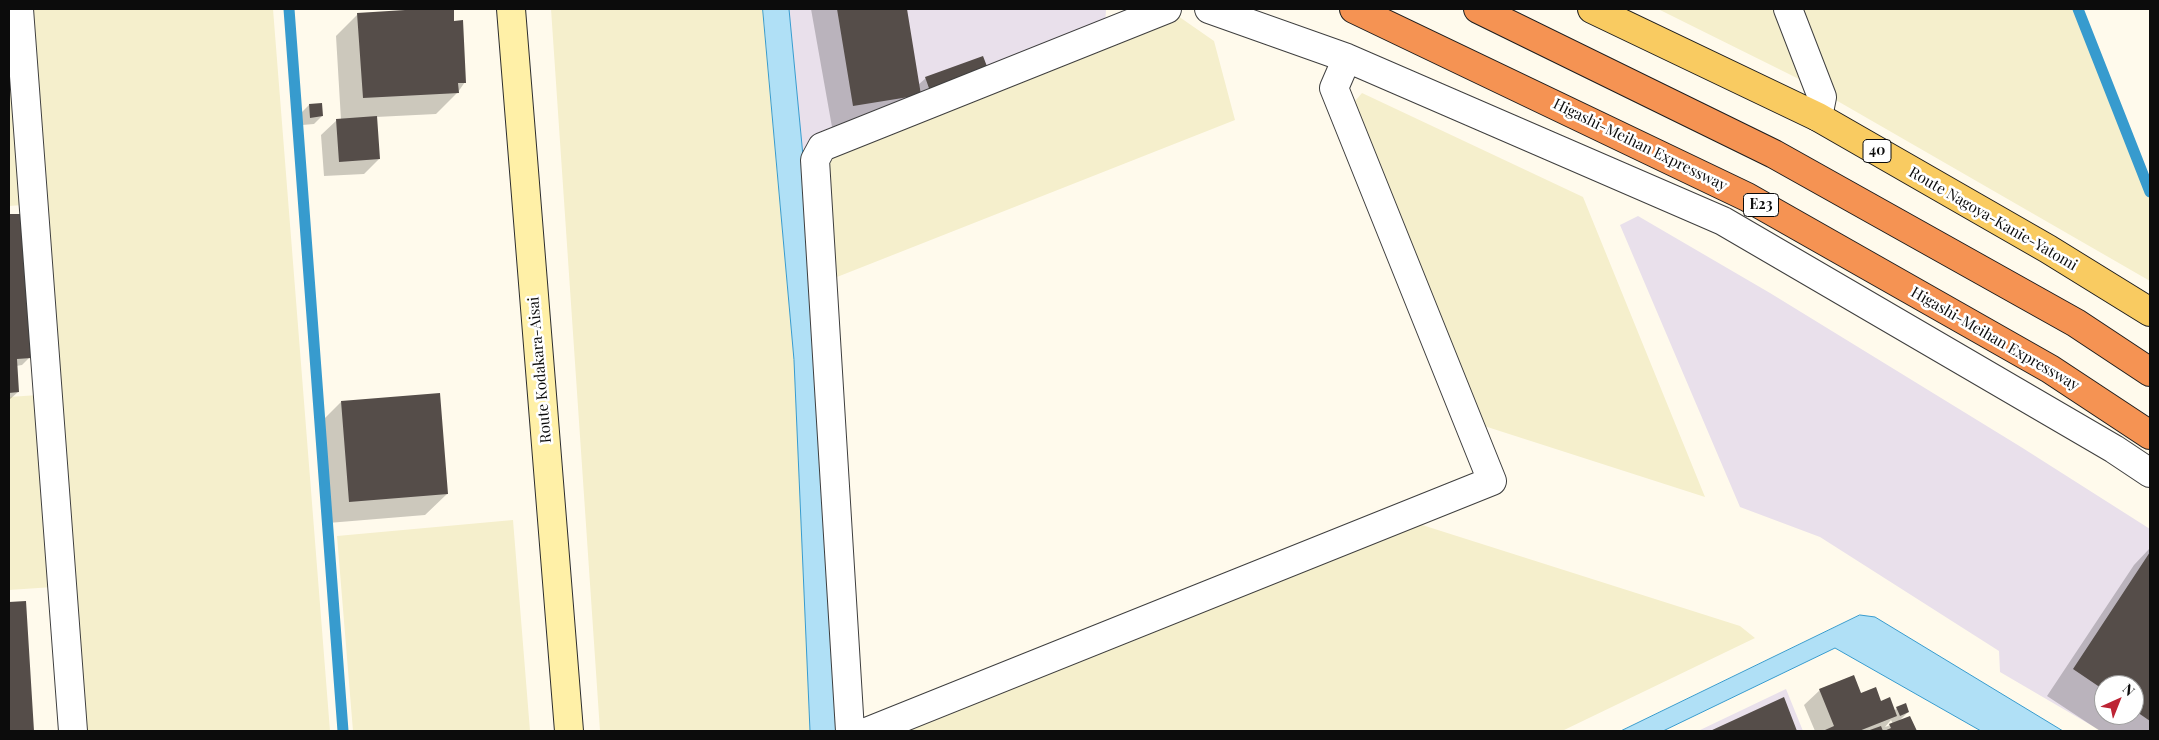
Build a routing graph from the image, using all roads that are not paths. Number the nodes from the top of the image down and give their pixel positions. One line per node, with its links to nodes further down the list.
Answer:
1 (19, 9): 15 (street)
2 (511, 9): 16 (main road, Route Kodakara-Aisai)
3 (1166, 9): 17 (street)
4 (1209, 9): 9 (street)
5 (1354, 9): 13 (highway, Higashi-Meihan Expressway / E23)
6 (1478, 9): 12 (highway)
7 (1592, 9): 10 (main road, Route Nagoya-Kanie-Yatomi / 40)
8 (1788, 9): 10 (street)
9 (1347, 58): 14 (street); 18 (street)
10 (1818, 117): 11 (main road, Route Nagoya-Kanie-Yatomi / 40)
11 (2150, 312)
12 (2150, 372)
13 (2150, 435)
14 (2150, 473)
15 (73, 731)
16 (569, 731)
17 (850, 731)
18 (869, 731)

